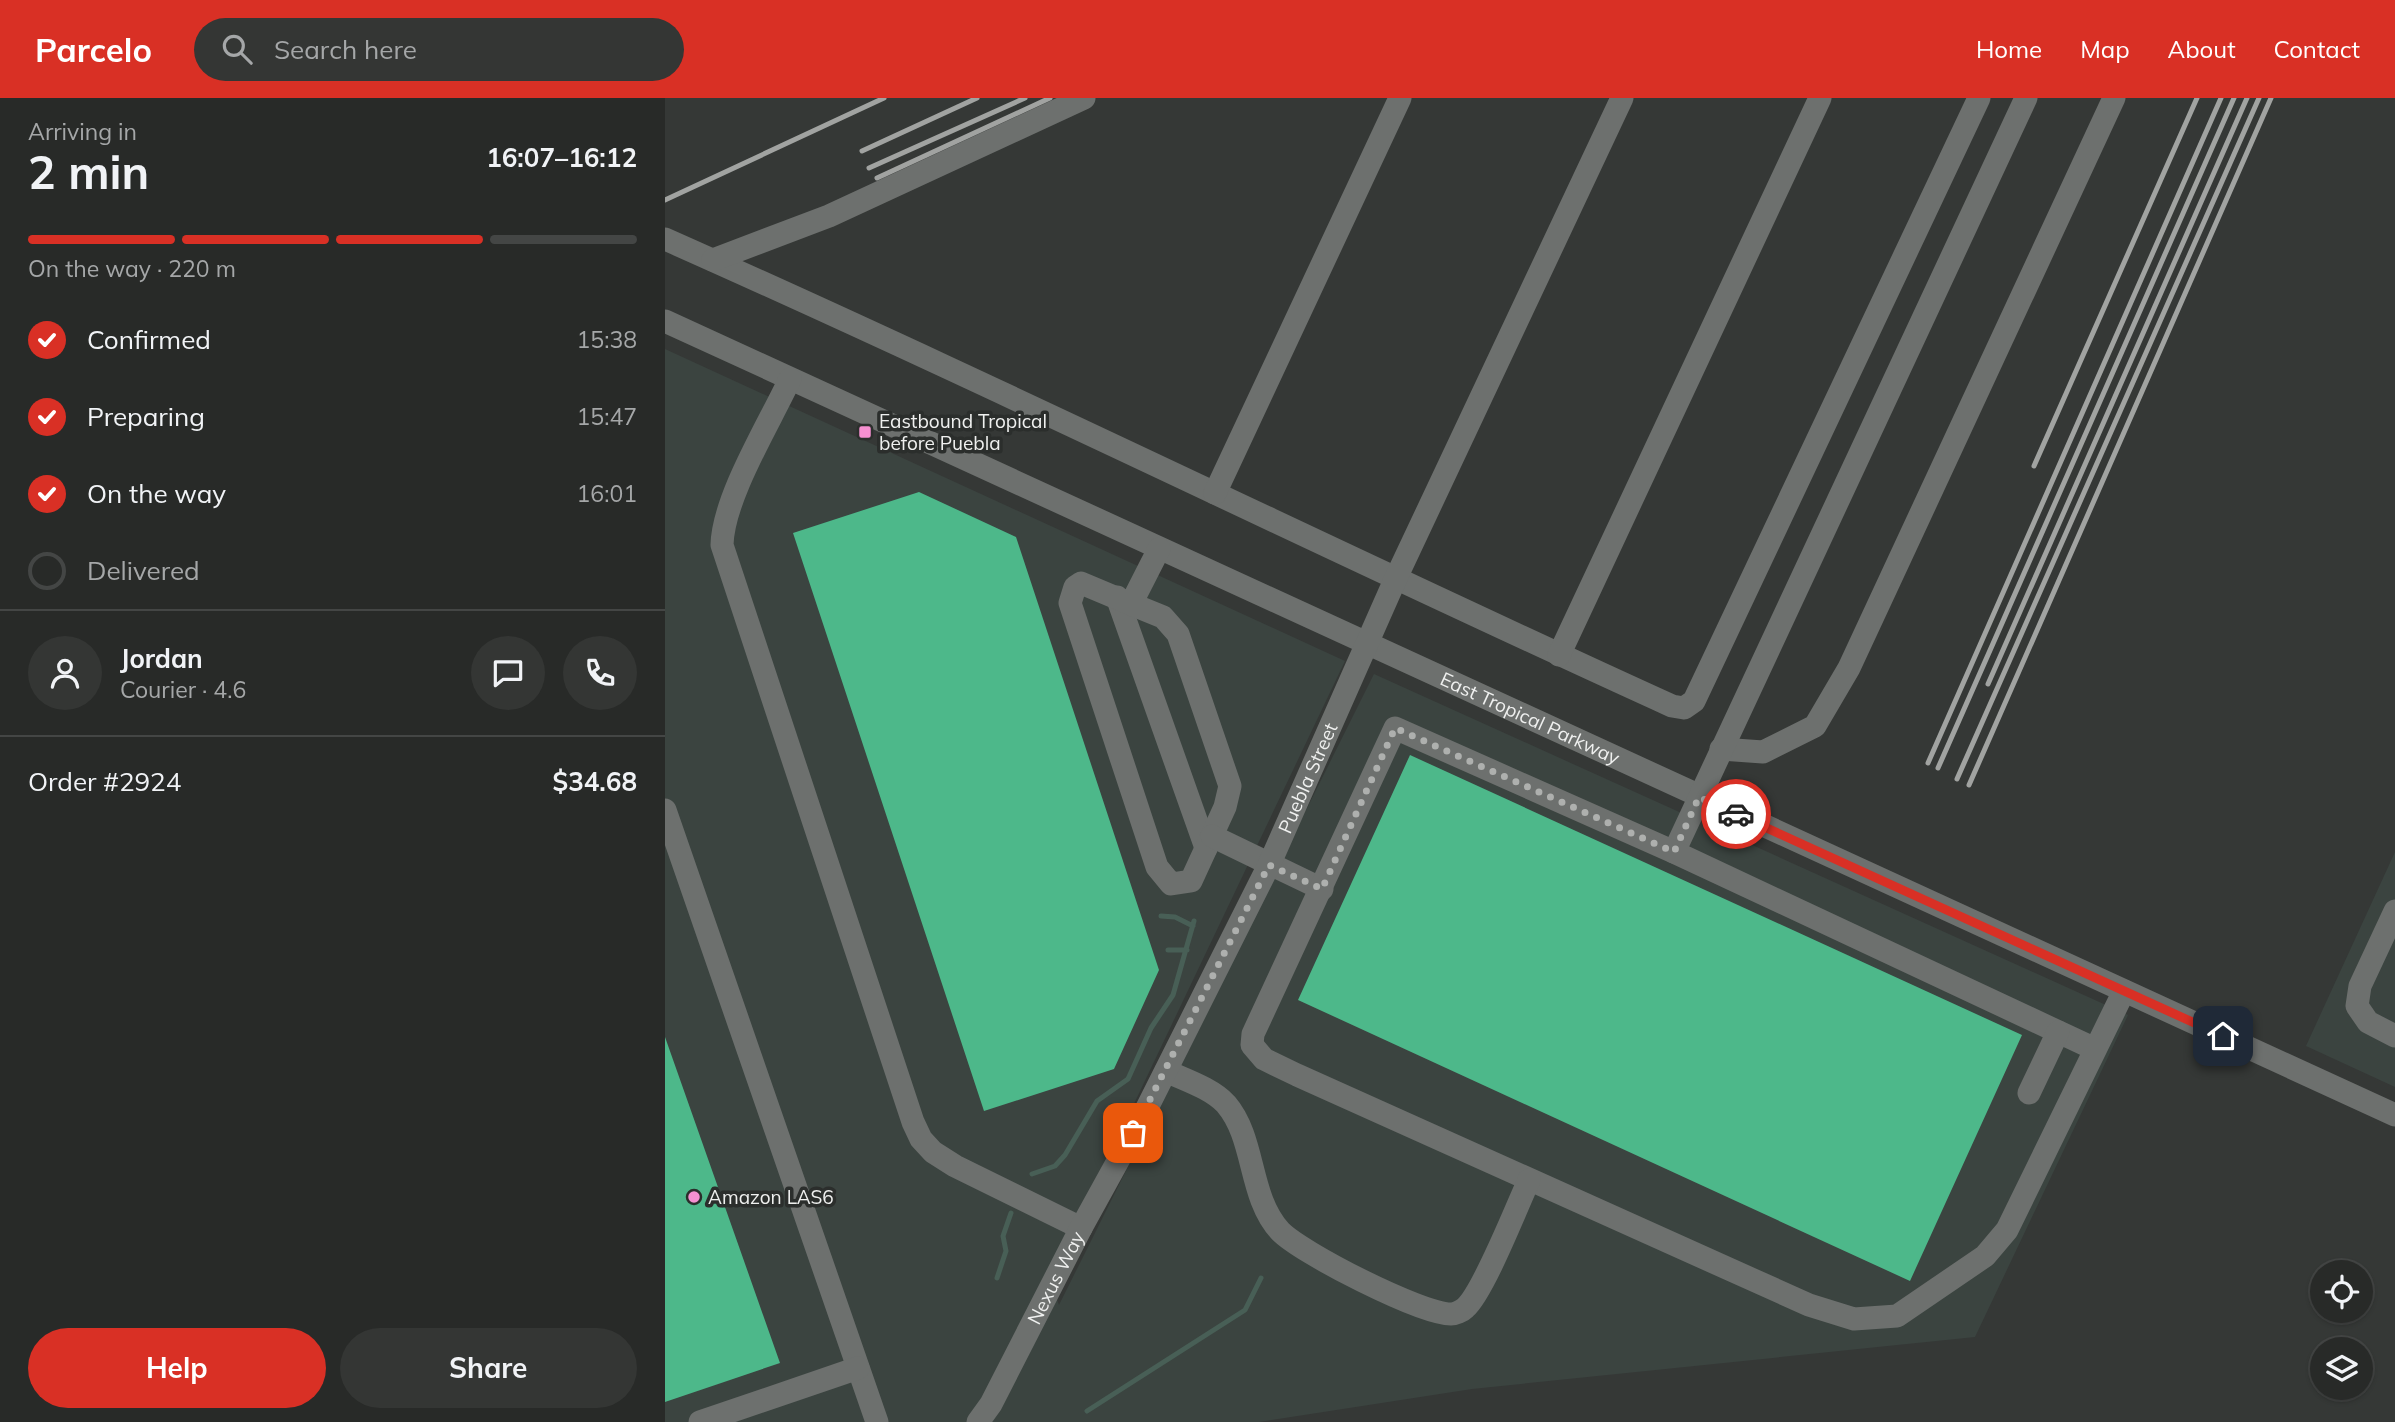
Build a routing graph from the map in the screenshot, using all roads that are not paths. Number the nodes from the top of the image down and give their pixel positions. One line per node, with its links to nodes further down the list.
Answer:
1 (1084, 98): 9 (street)
2 (1400, 98): 12 (street)
3 (1622, 98): 14 (street, Puebla Street)
4 (1820, 98): 17 (street)
5 (1979, 98): 17 (street)
6 (2027, 98): 18 (street)
7 (2114, 98): 18 (street)
8 (665, 239): 9 (street)
9 (713, 260): 12 (street)
10 (665, 321): 11 (street, East Tropical Parkway)
11 (790, 379): 13 (street, East Tropical Parkway); 35 (street)
12 (1215, 493): 14 (street)
13 (1159, 549): 15 (street); 16 (street, East Tropical Parkway)
14 (1395, 580): 16 (street, Puebla Street); 17 (street)
15 (1124, 601): 21 (street); 21 (street); 21 (street)
16 (1367, 645): 19 (street, East Tropical Parkway); 23 (street, Puebla Street)
17 (1559, 655)
18 (1721, 749): 19 (street)
19 (1699, 797): 22 (street); 26 (street, East Tropical Parkway)
20 (665, 810): 36 (street)
21 (1209, 842): 23 (street)
22 (1674, 852): 24 (street); 27 (street)
23 (1269, 865): 24 (street); 30 (street, Puebla Street)
24 (1322, 889): 34 (street)
25 (2395, 911): 28 (street)
26 (2124, 991): 29 (street); 32 (street, East Tropical Parkway)
27 (2058, 1032): 29 (street); 31 (street)
28 (2395, 1036)
29 (2095, 1049): 34 (street)
30 (1166, 1070): 33 (street, Puebla Street); 34 (street)
31 (2029, 1093)
32 (2395, 1115)
33 (1133, 1133): 35 (street, Nexus Way)
34 (1529, 1180)
35 (1081, 1228): 39 (street, Nexus Way)
36 (858, 1368): 37 (street); 38 (street)
37 (700, 1422)
38 (877, 1422)
39 (978, 1422)

